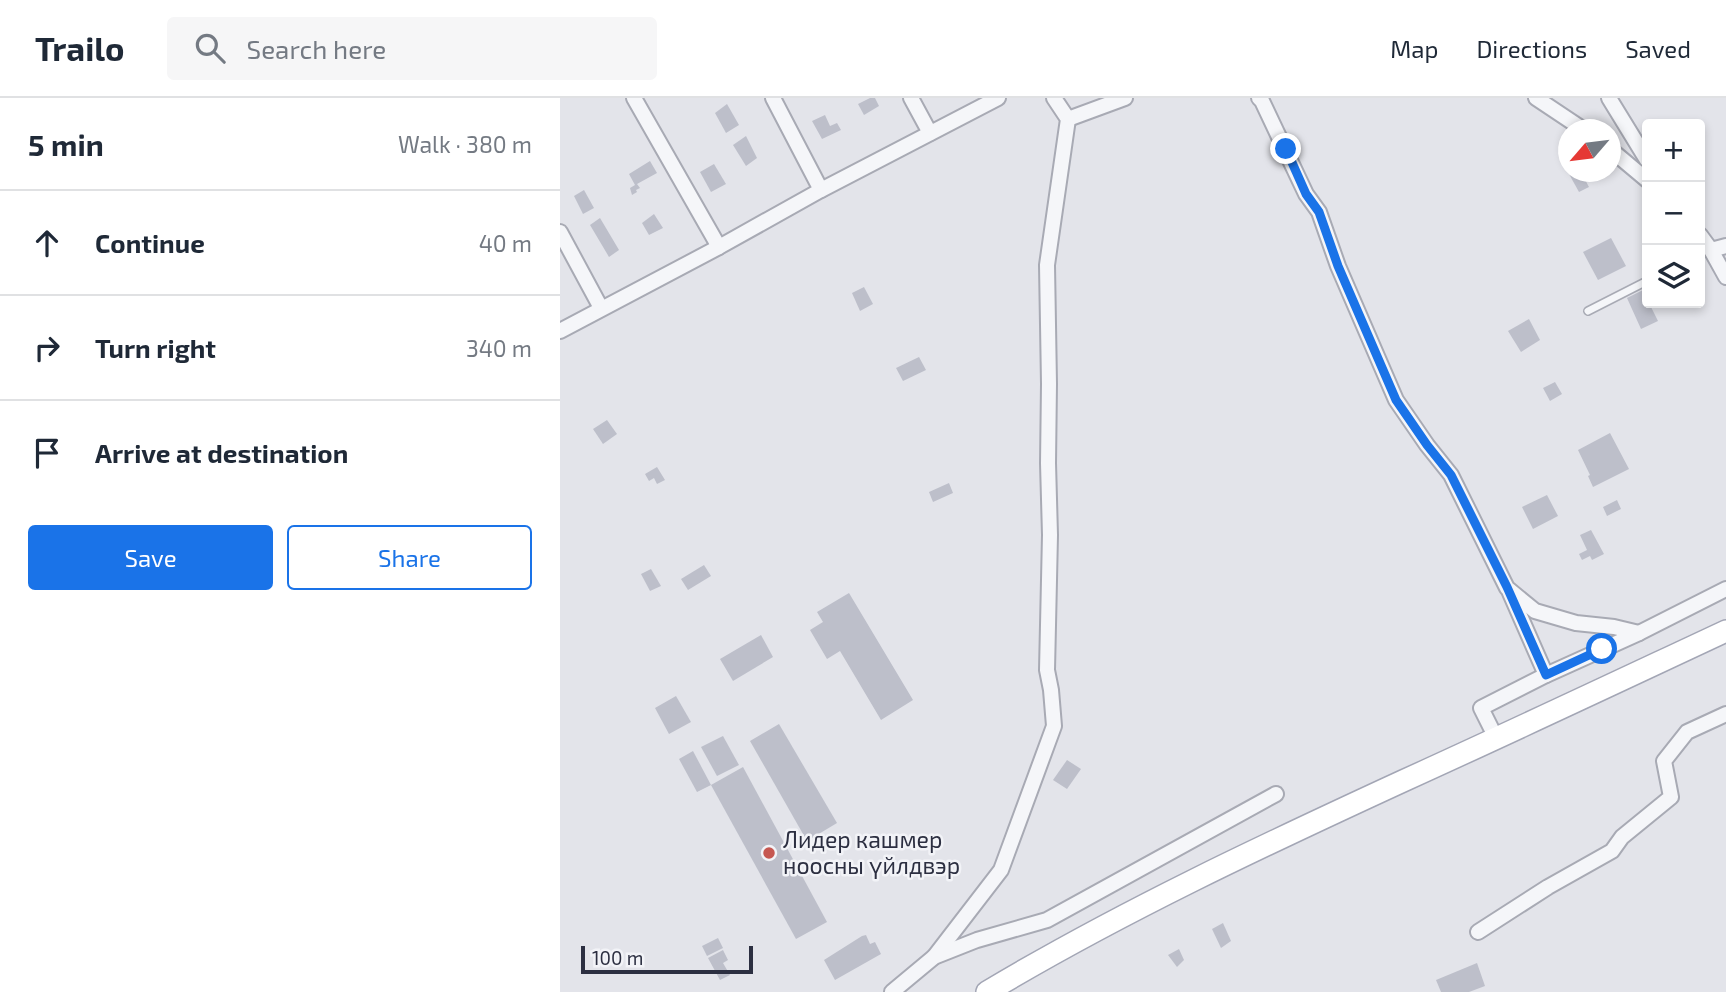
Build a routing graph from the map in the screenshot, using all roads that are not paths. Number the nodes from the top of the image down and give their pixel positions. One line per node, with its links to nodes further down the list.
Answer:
1 (634, 98): 19 (street)
2 (773, 98): 16 (street)
3 (911, 98): 12 (street)
4 (998, 98): 12 (street)
5 (1054, 98): 10 (street)
6 (1125, 98): 10 (street)
7 (1259, 98): 26 (street)
8 (1536, 98): 11 (street)
9 (1608, 98): 13 (street)
10 (1068, 119): 35 (street)
11 (1568, 119)
12 (930, 133): 16 (street)
13 (1642, 152)
14 (1621, 158): 15 (street)
15 (1642, 176)
16 (821, 190): 19 (street)
17 (560, 232): 23 (street)
18 (1726, 246): 20 (street)
19 (719, 247): 23 (street)
20 (1705, 253): 21 (street)
21 (1726, 278)
22 (1642, 284): 24 (lane)
23 (601, 308): 25 (street)
24 (1588, 311)
25 (560, 331)
26 (1507, 587): 29 (street); 30 (street)
27 (1726, 589): 29 (street)
28 (1726, 631): 32 (main road)
29 (1639, 633): 30 (street)
30 (1546, 675): 32 (street)
31 (1726, 714): 34 (street)
32 (1496, 738): 37 (main road)
33 (1276, 794): 35 (street)
34 (1478, 932)
35 (934, 957): 36 (street)
36 (892, 992)
37 (987, 992)

